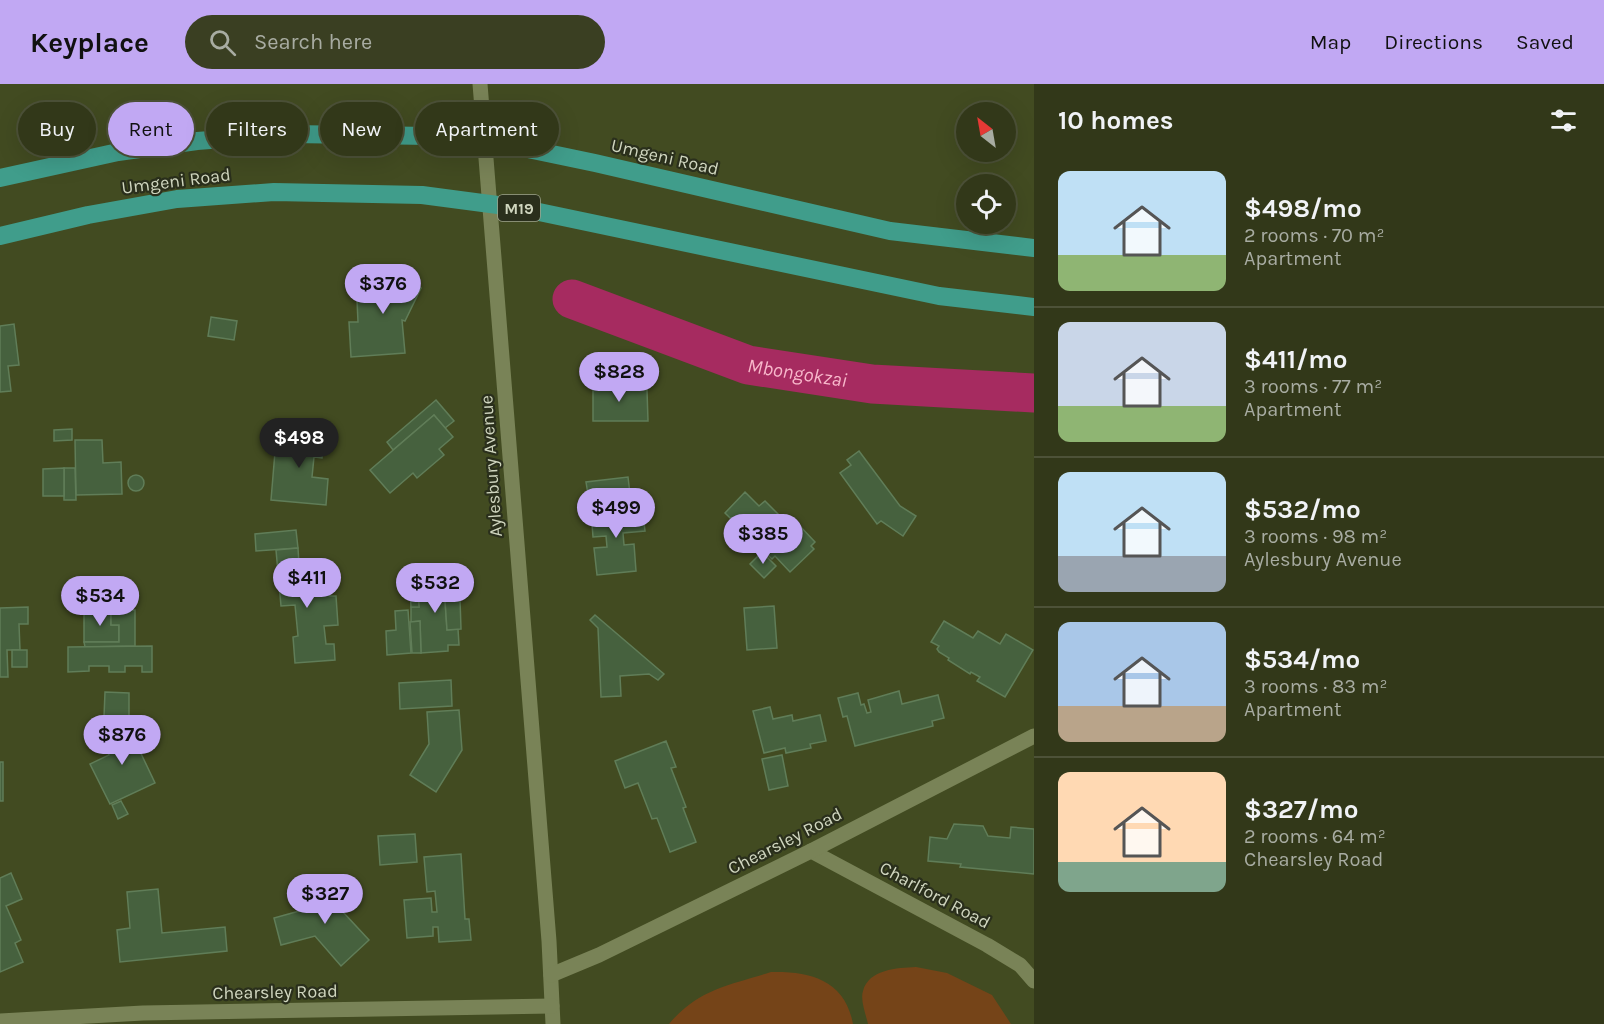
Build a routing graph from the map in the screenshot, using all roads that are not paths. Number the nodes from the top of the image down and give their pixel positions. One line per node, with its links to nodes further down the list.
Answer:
1 (480, 84): 8 (street, Aylesbury Avenue)
2 (0, 178): 4 (highway, Umgeni Road)
3 (0, 236): 5 (highway, Umgeni Road / M19)
4 (1034, 248)
5 (1034, 307)
6 (1034, 736): 7 (street, Chearsley Road)
7 (811, 851): 8 (street, Chearsley Road); 9 (street, Charlford Road)
8 (551, 975): 10 (street, Aylesbury Avenue)
9 (1034, 981)
10 (552, 1006): 11 (street, Chearsley Road); 12 (street, Aylesbury Avenue)
11 (0, 1021)
12 (553, 1024)

